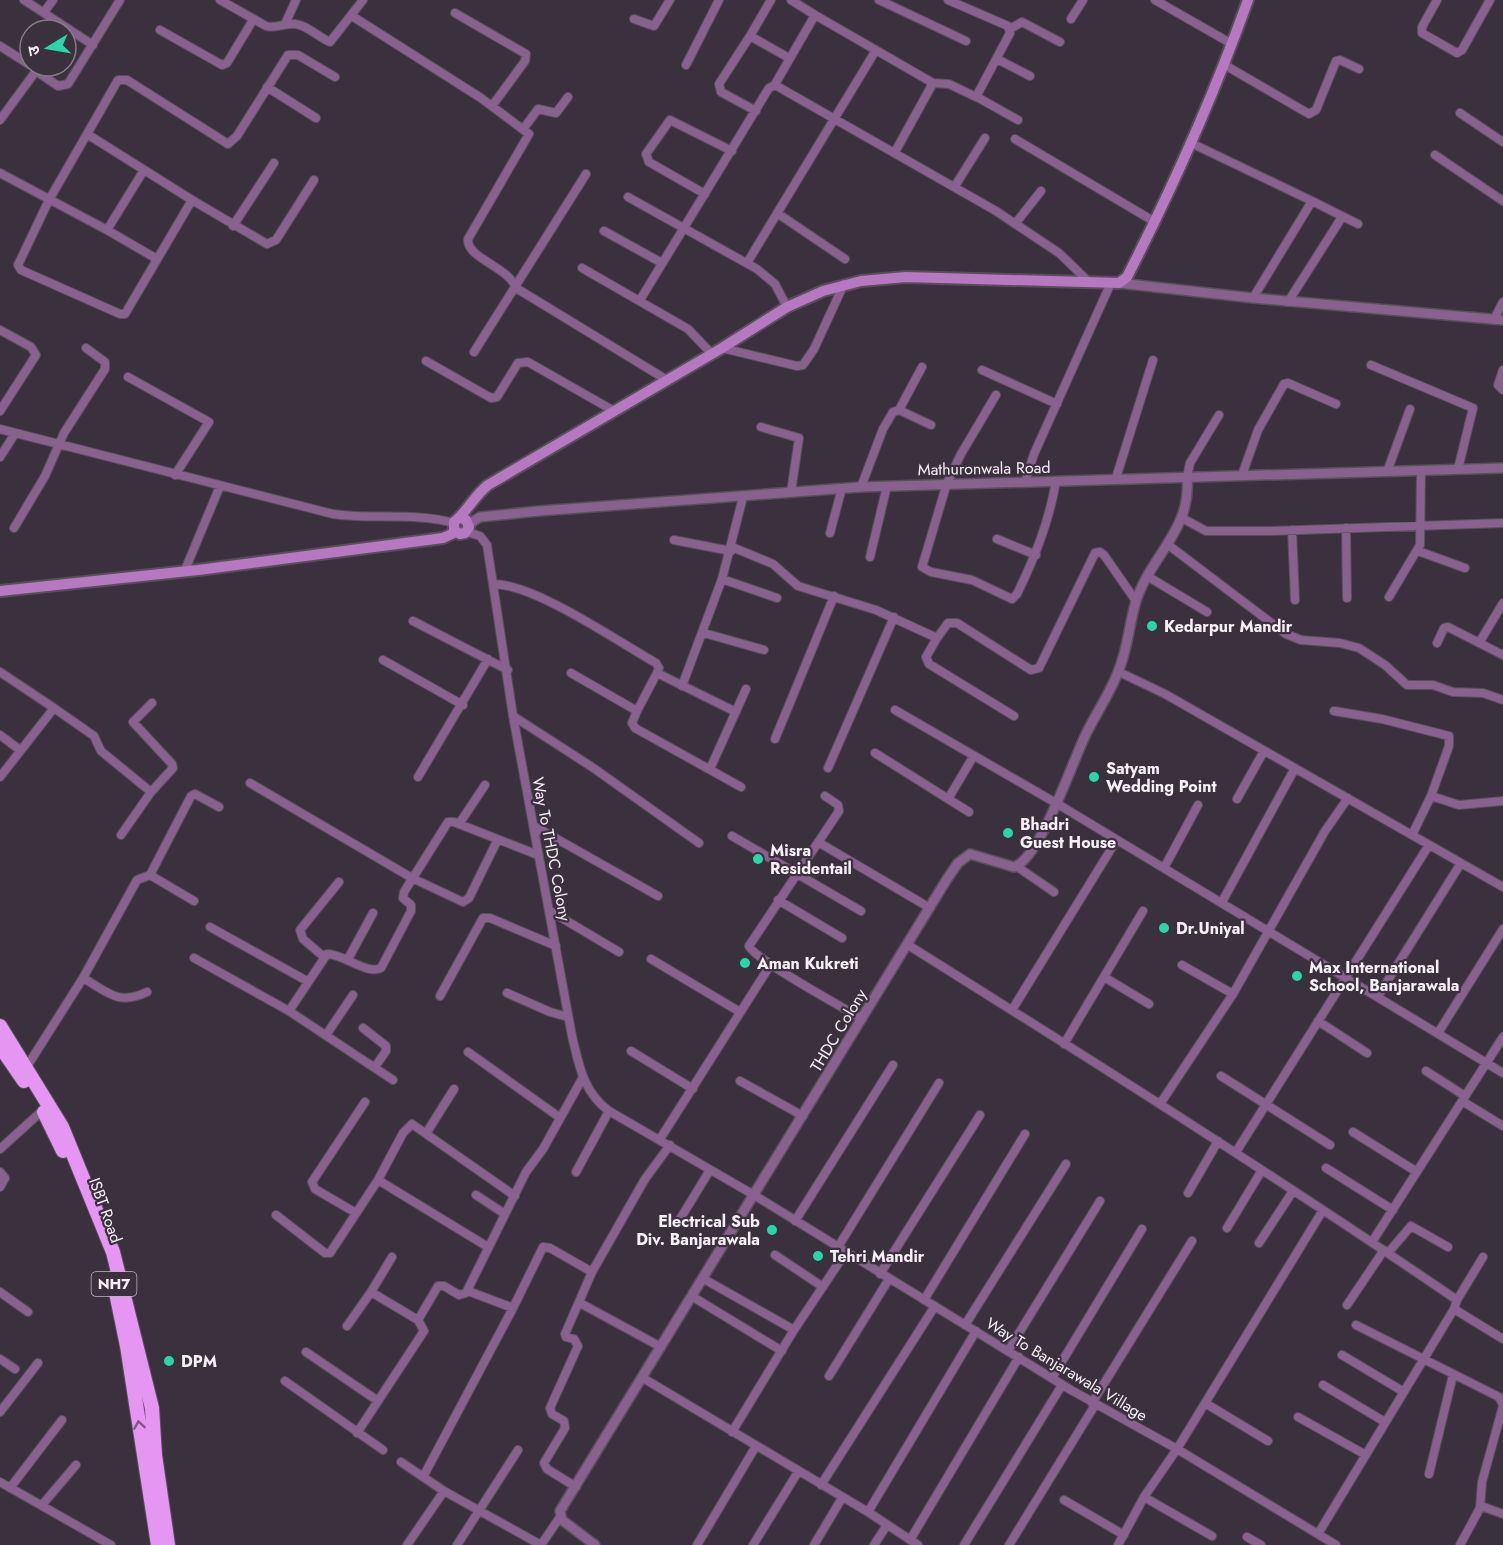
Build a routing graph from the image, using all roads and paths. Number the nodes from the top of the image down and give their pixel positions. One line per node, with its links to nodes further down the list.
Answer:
1 (24, 0): 18 (street)
2 (53, 0): 18 (street)
3 (120, 0): 32 (street)
4 (220, 0): 24 (street)
5 (296, 0): 25 (street)
6 (363, 0): 21 (street)
7 (670, 0): 22 (street)
8 (719, 0): 39 (street)
9 (771, 0): 28 (street)
10 (879, 0): 29 (street)
11 (948, 0): 26 (street)
12 (1083, 0): 23 (street)
13 (1155, 0): 31 (street)
14 (1248, 0): 31 (main road)
15 (1437, 0): 16 (street)
16 (1490, 0)
17 (794, 1): 20 (street)
18 (44, 12): 32 (street)
19 (455, 13): 52 (street)
20 (815, 15): 34 (street); 36 (street)
21 (352, 16): 25 (street); 52 (street)
22 (634, 19)
23 (1071, 19)
24 (253, 20): 25 (street); 27 (street)
25 (285, 24)
26 (1010, 29): 30 (street); 37 (street)
27 (160, 30)
28 (750, 36): 36 (street); 53 (street)
29 (966, 41)
30 (1060, 42)
31 (1232, 44): 38 (main road)
32 (93, 45): 40 (street)
33 (0, 46): 35 (street)
34 (876, 50): 47 (street); 57 (street)
35 (18, 57)
36 (789, 58): 48 (street)
37 (997, 59): 42 (street); 51 (street)
38 (1223, 64): 41 (street); 64 (main road)
39 (686, 65)
40 (78, 68)
41 (1359, 69)
42 (1030, 76)
43 (335, 77): 49 (street)
44 (26, 78): 56 (street)
45 (47, 78): 46 (street)
46 (71, 78)
47 (933, 83): 51 (street); 66 (street)
48 (774, 86): 53 (street); 57 (street)
49 (267, 87): 55 (street); 60 (street)
50 (567, 97): 59 (street)
51 (977, 97): 58 (street)
52 (492, 106): 59 (street)
53 (756, 111): 65 (street)
54 (1460, 113): 63 (street)
55 (316, 117)
56 (0, 120)
57 (833, 120): 66 (street); 81 (street)
58 (1018, 120)
59 (524, 128): 98 (street)
60 (87, 134): 69 (street); 77 (street)
61 (985, 138): 73 (street)
62 (1015, 139): 83 (street)
63 (1503, 142)
64 (1191, 143): 79 (street); 83 (main road)
65 (732, 151): 75 (street); 75 (street)
66 (895, 152): 73 (street)
67 (1435, 155): 80 (street)
68 (274, 163): 86 (street)
69 (144, 170): 78 (street); 88 (street)
70 (0, 173): 77 (street)
71 (586, 174): 98 (street)
72 (314, 180): 86 (street)
73 (955, 186): 84 (street)
74 (1041, 191): 84 (street)
75 (705, 194): 87 (street)
76 (628, 197): 87 (street)
77 (49, 200): 88 (street); 90 (street)
78 (192, 200): 86 (street); 90 (street)
79 (1312, 201): 82 (street); 99 (street)
80 (1503, 201)
81 (777, 213): 91 (street); 93 (street)
82 (1342, 217): 85 (street); 101 (street)
83 (1155, 222): 97 (main road)
84 (1015, 224): 96 (street)
85 (1358, 224)
86 (233, 226)
87 (683, 229): 92 (street); 93 (street)
88 (107, 231): 90 (street)
89 (604, 231): 92 (street)
90 (157, 259)
91 (845, 259)
92 (662, 263): 100 (street)
93 (747, 263): 103 (street)
94 (582, 268): 100 (street)
95 (844, 284): 96 (main road); 103 (main road); 107 (street)
96 (1091, 284): 97 (main road)
97 (1114, 284): 99 (street); 121 (street)
98 (516, 288): 108 (street); 117 (street)
99 (1253, 298): 101 (street)
100 (640, 300): 109 (street)
101 (1288, 302): 104 (street)
102 (1503, 302): 104 (street)
103 (787, 307): 107 (main road)
104 (1498, 319)
105 (0, 330): 124 (street)
106 (86, 348): 131 (street)
107 (723, 348): 109 (main road)
108 (474, 352)
109 (712, 354): 117 (main road)
110 (1153, 360): 140 (street)
111 (426, 361): 125 (street)
112 (1371, 365): 134 (street)
113 (922, 367): 123 (street)
114 (982, 370): 121 (street)
115 (1503, 370): 118 (street)
116 (128, 376): 137 (street)
117 (667, 380): 125 (main road)
118 (1503, 390)
119 (996, 395): 143 (street)
120 (1336, 404): 138 (street)
121 (1057, 405): 142 (street)
122 (1410, 409): 136 (street)
123 (899, 410): 127 (street); 146 (street)
124 (0, 411)
125 (614, 411): 153 (main road)
126 (1219, 415): 139 (street)
127 (931, 425)
128 (761, 427): 148 (street)
129 (0, 429): 130 (street)
130 (14, 435): 131 (street); 132 (street)
131 (58, 446): 137 (street); 154 (street)
132 (0, 457)
133 (1503, 468): 134 (street, Mathuronwala Road)
134 (1458, 469): 135 (street, Mathuronwala Road)
135 (1420, 471): 136 (street, Mathuronwala Road); 152 (street)
136 (1387, 472): 138 (street, Mathuronwala Road)
137 (175, 475): 144 (street)
138 (1242, 475): 139 (street, Mathuronwala Road)
139 (1187, 477): 140 (street, Mathuronwala Road); 150 (street)
140 (1116, 478): 141 (street, Mathuronwala Road)
141 (1056, 481): 142 (street, Mathuronwala Road); 163 (street)
142 (1025, 482): 143 (street, Mathuronwala Road)
143 (947, 483): 145 (street, Mathuronwala Road); 163 (street)
144 (220, 486): 153 (street); 166 (street)
145 (887, 486): 146 (street, Mathuronwala Road); 164 (street)
146 (861, 487): 147 (street, Mathuronwala Road)
147 (842, 488): 148 (street, Mathuronwala Road); 157 (street)
148 (791, 492): 149 (street, Mathuronwala Road)
149 (743, 497): 153 (street, Mathuronwala Road); 161 (street)
150 (1182, 518): 156 (street); 160 (street)
151 (1503, 523): 152 (street)
152 (1421, 524): 155 (street); 162 (street)
153 (461, 526): 166 (main road); 169 (street, Way To THDC Colony)
154 (14, 528)
155 (1346, 528): 156 (street); 174 (street)
156 (1292, 530): 175 (street)
157 (830, 533)
158 (997, 539): 163 (street)
159 (674, 540): 161 (street)
160 (1167, 544): 167 (street); 196 (street)
161 (731, 549): 168 (street); 171 (street)
162 (1418, 551): 165 (street); 172 (street)
163 (1036, 555)
164 (870, 557)
165 (1465, 568)
166 (185, 570): 170 (main road)
167 (1147, 576): 176 (street); 178 (street)
168 (723, 579): 173 (street); 181 (street)
169 (493, 584): 189 (street, Way To THDC Colony); 193 (street)
170 (0, 591)
171 (834, 596): 179 (street); 207 (street)
172 (1389, 597)
173 (777, 598)
174 (1347, 598)
175 (1295, 600)
176 (1136, 601): 182 (street); 191 (street)
177 (1503, 603): 184 (street)
178 (1207, 612)
179 (894, 617): 182 (street); 212 (street)
180 (413, 621): 187 (street)
181 (704, 633): 185 (street); 194 (street)
182 (937, 638): 205 (street)
183 (1437, 643): 184 (street)
184 (1479, 643): 186 (street)
185 (764, 650)
186 (1503, 655)
187 (488, 659): 189 (street); 198 (street)
188 (383, 660): 198 (street)
189 (508, 670): 204 (street, Way To THDC Colony)
190 (0, 672): 199 (street)
191 (1119, 672): 209 (street); 227 (street)
192 (571, 673): 201 (street)
193 (657, 673): 194 (street); 201 (street)
194 (682, 686): 203 (street)
195 (746, 688): 203 (street)
196 (1503, 700)
197 (152, 703): 220 (street)
198 (463, 705): 216 (street)
199 (54, 708): 208 (street); 220 (street)
200 (895, 710): 211 (street)
201 (637, 711): 214 (street)
202 (1334, 711): 222 (street)
203 (736, 712): 214 (street)
204 (513, 716): 232 (street, Way To THDC Colony); 239 (street)
205 (1014, 716)
206 (0, 735): 208 (street)
207 (775, 739)
208 (20, 750): 215 (street)
209 (1264, 751): 213 (street); 225 (street)
210 (875, 753): 223 (street)
211 (973, 757): 223 (street); 227 (street)
212 (828, 768)
213 (1295, 768): 224 (street); 254 (street)
214 (710, 769): 219 (street)
215 (0, 777)
216 (418, 777)
217 (250, 783): 247 (street)
218 (485, 785): 231 (street)
219 (741, 787)
220 (151, 792): 233 (street)
221 (825, 796): 238 (street)
222 (1431, 796): 226 (street); 234 (street)
223 (948, 798): 230 (street)
224 (1348, 798): 234 (street); 262 (street)
225 (1237, 800)
226 (1503, 801)
227 (1056, 803): 237 (street); 243 (street)
228 (1198, 805): 244 (street)
229 (219, 807): 246 (street)
230 (969, 812)
231 (459, 824): 236 (street); 247 (street)
232 (534, 826): 241 (street, Way To THDC Colony); 251 (street)
233 (121, 835)
234 (1412, 835): 240 (street)
235 (732, 836): 245 (street)
236 (497, 841): 241 (street); 247 (street)
237 (1116, 841): 244 (street); 284 (street)
238 (818, 842): 245 (street); 255 (street)
239 (699, 843)
240 (1429, 845): 242 (street); 274 (street)
241 (538, 855): 256 (street, Way To THDC Colony)
242 (1461, 863): 249 (street); 282 (street)
243 (1016, 866): 250 (street); 255 (street, THDC Colony)
244 (1164, 868): 254 (street)
245 (798, 872): 252 (street); 257 (street)
246 (150, 875): 253 (street); 275 (street)
247 (412, 878): 269 (street)
248 (339, 882): 267 (street)
249 (1503, 887)
250 (1054, 892)
251 (658, 896)
252 (778, 900): 263 (street); 271 (street)
253 (194, 902)
254 (1222, 902): 262 (street)
255 (930, 908): 264 (street, THDC Colony)
256 (550, 911): 265 (street, Way To THDC Colony); 266 (street)
257 (861, 911)
258 (1143, 911): 273 (street)
259 (373, 913): 269 (street)
260 (210, 927): 276 (street)
261 (1503, 929): 292 (street)
262 (1267, 930): 274 (street); 279 (street)
263 (842, 938)
264 (908, 945): 284 (street); 288 (street, THDC Colony)
265 (556, 946): 281 (street); 287 (street, Way To THDC Colony)
266 (619, 952)
267 (324, 957): 269 (street); 276 (street)
268 (194, 958): 285 (street)
269 (348, 959)
270 (651, 959): 286 (street)
271 (771, 964): 286 (street); 288 (street)
272 (1182, 964): 279 (street)
273 (1104, 977): 283 (street); 295 (street)
274 (1345, 977): 282 (street); 289 (street)
275 (83, 978): 277 (street); 303 (street)
276 (307, 981): 285 (street)
277 (147, 992)
278 (507, 993): 287 (street)
279 (1233, 994): 315 (street)
280 (353, 995): 293 (street)
281 (440, 996)
282 (1378, 996): 292 (street)
283 (1149, 1004)
284 (1012, 1010): 295 (street)
285 (289, 1011): 293 (street)
286 (740, 1012): 312 (street)
287 (568, 1017): 307 (street, Way To THDC Colony)
288 (862, 1019): 321 (street, THDC Colony)
289 (1318, 1021): 299 (street); 316 (street)
290 (0, 1026): 303 (highway, NH7)
291 (363, 1028): 302 (street)
292 (1438, 1033): 300 (street)
293 (326, 1035): 302 (street)
294 (1502, 1041): 300 (street)
295 (1064, 1044): 315 (street)
296 (0, 1046): 317 (highway, ISBT Road / NH7)
297 (631, 1051): 312 (street)
298 (468, 1052): 320 (street)
299 (1367, 1053)
300 (1486, 1063): 305 (street); 313 (street)
301 (893, 1065): 351 (street)
302 (375, 1066): 308 (street)
303 (26, 1068): 390 (highway, NH7)
304 (1426, 1071): 313 (street)
305 (1503, 1073)
306 (1221, 1076): 316 (street)
307 (582, 1079): 318 (street, Way To THDC Colony); 320 (street)
308 (393, 1080)
309 (740, 1081): 321 (street)
310 (939, 1083): 359 (street)
311 (454, 1089): 323 (street)
312 (693, 1089): 327 (street)
313 (1463, 1099): 322 (street); 337 (street)
314 (365, 1102): 348 (street)
315 (1160, 1104): 326 (street)
316 (1268, 1105): 328 (street); 330 (street)
317 (43, 1110): 329 (street); 390 (highway, ISBT Road / NH7)
318 (609, 1111): 327 (street, Way To THDC Colony); 336 (street)
319 (980, 1115): 367 (street)
320 (559, 1116): 344 (street)
321 (803, 1116): 343 (street, THDC Colony)
322 (1503, 1126)
323 (427, 1132): 338 (street); 344 (street)
324 (1353, 1132): 337 (street)
325 (1025, 1134): 375 (street)
326 (1218, 1141): 330 (street); 341 (street)
327 (664, 1142): 333 (street); 366 (street)
328 (1330, 1145)
329 (0, 1149)
330 (1236, 1152): 334 (street)
331 (1066, 1164): 384 (street)
332 (1326, 1168): 347 (street)
333 (710, 1170): 343 (street); 352 (street)
334 (1262, 1170): 340 (street); 354 (street)
335 (0, 1172): 339 (street)
336 (576, 1172)
337 (1417, 1172): 347 (street)
338 (378, 1180): 348 (street); 358 (street)
339 (0, 1187)
340 (1293, 1191): 346 (street); 357 (street)
341 (1188, 1193)
342 (476, 1195): 349 (street)
343 (754, 1195): 351 (street, Way To Banjarawala Village); 368 (street, THDC Colony)
344 (514, 1196): 349 (street)
345 (1100, 1201): 393 (street)
346 (1323, 1210): 356 (street); 410 (street)
347 (1393, 1210): 356 (street)
348 (356, 1213): 350 (street)
349 (505, 1214): 358 (street)
350 (276, 1215)
351 (795, 1221): 359 (street, Way To Banjarawala Village)
352 (677, 1224)
353 (1142, 1228): 404 (street)
354 (1227, 1228)
355 (1192, 1241): 411 (street)
356 (1372, 1242): 361 (street)
357 (1259, 1243)
358 (488, 1247): 371 (street)
359 (838, 1247): 362 (street, Way To Banjarawala Village)
360 (1448, 1247): 361 (street)
361 (1386, 1251): 376 (street); 378 (street)
362 (846, 1252): 367 (street, Way To Banjarawala Village); 370 (street)
363 (775, 1256): 370 (street)
364 (392, 1257): 373 (street)
365 (1483, 1257): 376 (street)
366 (592, 1272): 377 (street); 380 (street)
367 (880, 1274): 369 (street, Way To Banjarawala Village)
368 (704, 1279): 374 (street, THDC Colony); 387 (street)
369 (889, 1279): 375 (street, Way To Banjarawala Village); 402 (street)
370 (823, 1287): 387 (street)
371 (468, 1291): 380 (street); 383 (street)
372 (0, 1292): 382 (street)
373 (371, 1292): 383 (street); 386 (street)
374 (693, 1297): 391 (street, THDC Colony); 392 (street)
375 (924, 1300): 379 (street, Way To Banjarawala Village)
376 (1457, 1300): 381 (street)
377 (580, 1303): 391 (street); 432 (street)
378 (1347, 1305)
379 (934, 1306): 384 (street, Way To Banjarawala Village); 431 (street)
380 (513, 1308): 429 (street)
381 (1454, 1309): 389 (street); 398 (street)
382 (28, 1312)
383 (418, 1320): 409 (street)
384 (965, 1325): 388 (street, Way To Banjarawala Village)
385 (1356, 1325): 398 (street)
386 (347, 1326)
387 (794, 1330): 392 (street)
388 (975, 1331): 393 (street, Way To Banjarawala Village); 441 (street)
389 (1503, 1339)
390 (132, 1345): 452 (highway, ISBT Road / NH7, one-way to 390); 453 (highway, NH7)
391 (661, 1347): 403 (street, THDC Colony)
392 (782, 1351): 417 (street)
393 (1008, 1351): 396 (street, Way To Banjarawala Village)
394 (306, 1352): 409 (street)
395 (1342, 1355): 408 (street)
396 (1019, 1357): 404 (street, Way To Banjarawala Village); 449 (street)
397 (0, 1359): 400 (street)
398 (1424, 1360): 401 (street); 408 (street)
399 (38, 1363): 413 (street)
400 (15, 1369)
401 (1453, 1375): 412 (street); 428 (street)
402 (829, 1376)
403 (643, 1378): 417 (street); 432 (street, THDC Colony)
404 (1052, 1378): 406 (street, Way To Banjarawala Village)
405 (285, 1381): 418 (street)
406 (1062, 1385): 411 (street, Way To Banjarawala Village); 462 (street)
407 (1323, 1385): 416 (street)
408 (1404, 1392): 416 (street)
409 (378, 1401): 418 (street)
410 (1205, 1403): 419 (street); 421 (street)
411 (1094, 1404): 421 (street, Way To Banjarawala Village); 463 (street)
412 (1503, 1405): 439 (street)
413 (0, 1412)
414 (1298, 1417): 424 (street)
415 (62, 1420): 433 (street)
416 (1385, 1422): 424 (street)
417 (732, 1432): 420 (street)
418 (357, 1433): 422 (street)
419 (1268, 1441)
420 (756, 1446): 427 (street); 458 (street)
421 (1177, 1449): 435 (street); 446 (street, Way To Banjarawala Village)
422 (383, 1450)
423 (518, 1450): 440 (street)
424 (1366, 1455): 446 (street)
425 (400, 1462): 429 (street)
426 (76, 1465): 438 (street)
427 (798, 1472): 431 (street); 459 (street)
428 (1429, 1474)
429 (423, 1477): 434 (street)
430 (0, 1482): 433 (street)
431 (821, 1485): 436 (street)
432 (576, 1486): 443 (street, THDC Colony)
433 (10, 1488): 438 (street)
434 (444, 1491): 440 (street); 454 (street)
435 (1144, 1497): 445 (street); 447 (street)
436 (843, 1498): 441 (street); 460 (street)
437 (1064, 1500): 445 (street)
438 (42, 1505): 451 (street)
439 (1481, 1506): 442 (street); 466 (street)
440 (479, 1510): 455 (street); 456 (street)
441 (868, 1512): 444 (street)
442 (1503, 1514)
443 (560, 1517): 456 (street); 457 (street)
444 (886, 1525): 449 (street); 461 (street)
445 (1124, 1534): 464 (street)
446 (1318, 1534): 450 (street, Way To Banjarawala Village)
447 (1212, 1536)
448 (1247, 1537): 465 (street)
449 (914, 1542)
450 (1331, 1544)
451 (111, 1545)
452 (158, 1545)
453 (168, 1545)
454 (407, 1545)
455 (457, 1545)
456 (541, 1545)
457 (595, 1545)
458 (697, 1545)
459 (753, 1545)
460 (814, 1545)
461 (874, 1545)
462 (964, 1545)
463 (1009, 1545)
464 (1118, 1545)
465 (1261, 1545)
466 (1460, 1545)

